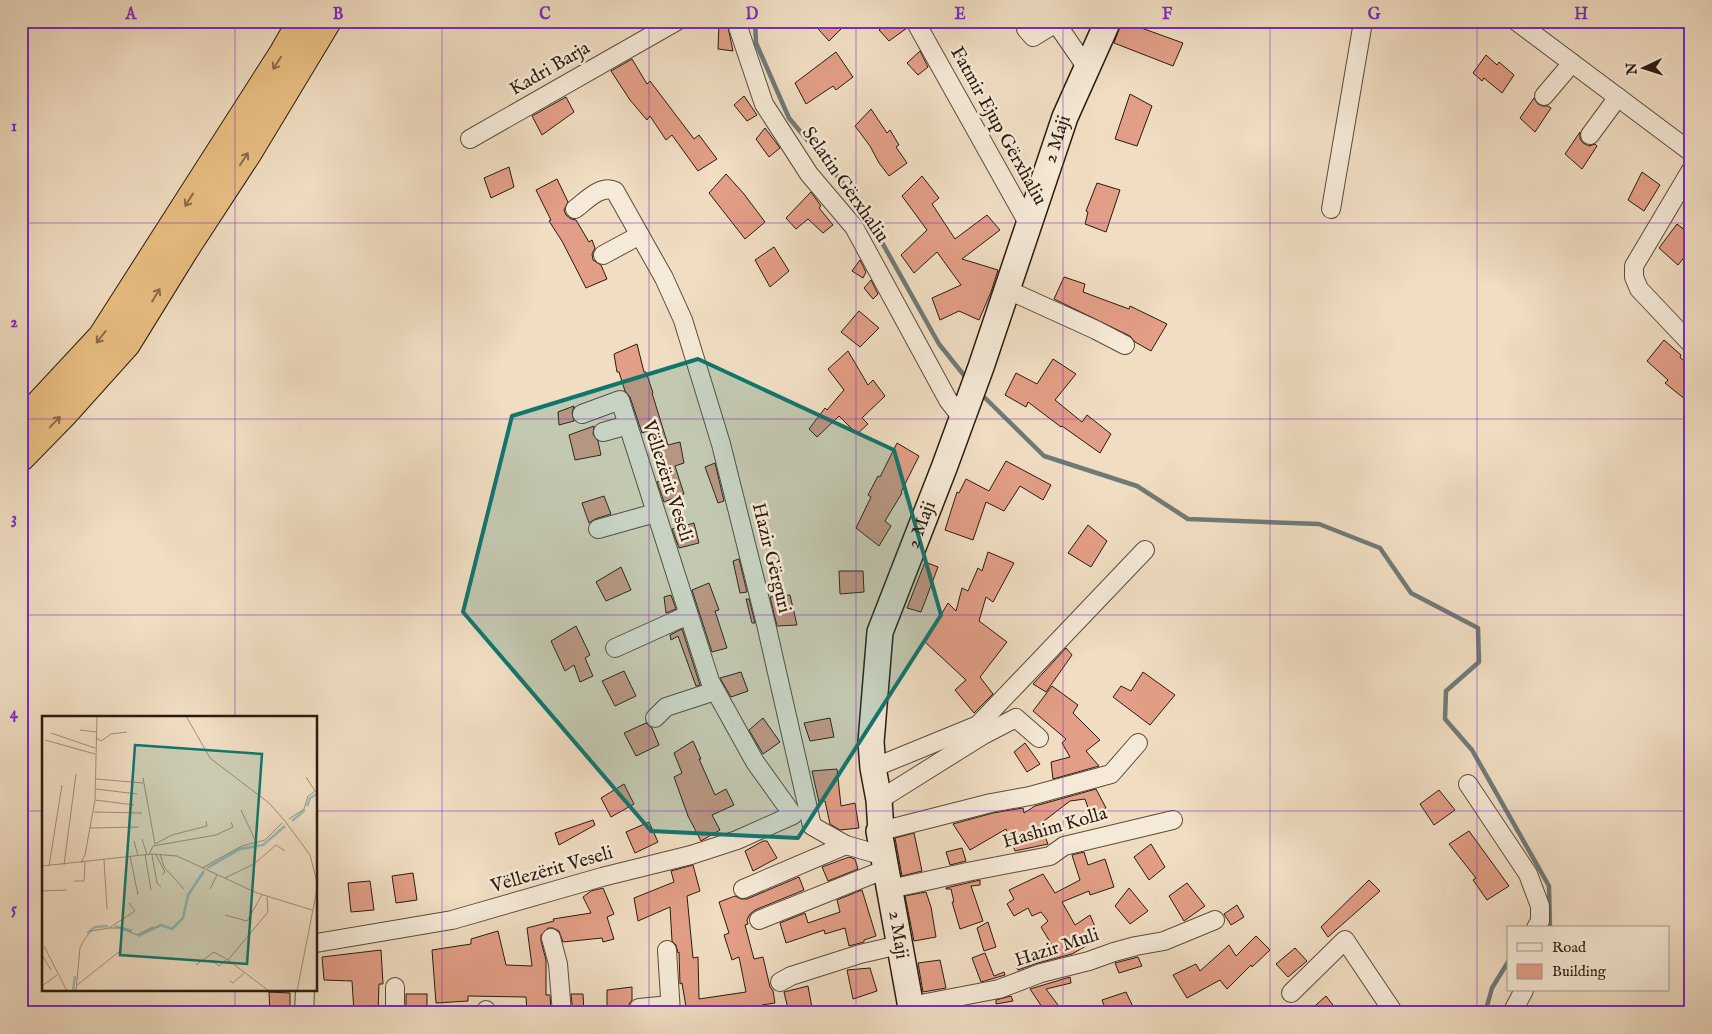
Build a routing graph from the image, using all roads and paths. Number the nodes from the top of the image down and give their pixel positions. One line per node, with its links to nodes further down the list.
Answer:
1 (302, 21): 28 (highway, one-way to 28)
2 (327, 21): 31 (highway, one-way to 2)
3 (677, 21): 15 (street, Kadri Barja)
4 (738, 21): 26 (street, Selatin Gërxhaliu)
5 (915, 21): 20 (street, Fatmir Ejup Gërxhaliu)
6 (1108, 21): 11 (street, 2 Maji)
7 (1361, 21): 19 (street)
8 (1516, 21): 10 (street)
9 (1026, 29): 11 (street)
10 (1572, 63): 12 (street); 13 (street)
11 (1087, 68): 20 (street, 2 Maji)
12 (1544, 96)
13 (1618, 97): 14 (street); 16 (street)
14 (1590, 135)
15 (470, 139)
16 (1691, 152)
17 (1691, 170): 24 (street)
18 (575, 209): 21 (street, Hazir Gërguri)
19 (1331, 209)
20 (1029, 225): 23 (street, 2 Maji)
21 (640, 235): 22 (street); 46 (street, Hazir Gërguri)
22 (604, 255)
23 (1008, 290): 25 (street); 26 (street, 2 Maji)
24 (1691, 344)
25 (1125, 345)
26 (965, 410): 41 (street, 2 Maji)
27 (582, 414): 29 (street, Vëllezërit Veseli)
28 (21, 424)
29 (628, 425): 30 (street); 32 (street, Vëllezërit Veseli)
30 (603, 432)
31 (21, 457)
32 (655, 513): 33 (street); 35 (street, Vëllezërit Veseli)
33 (598, 529)
34 (1145, 550): 41 (street)
35 (688, 615): 36 (street); 37 (street, Vëllezërit Veseli)
36 (615, 648)
37 (715, 690): 38 (street); 44 (street, Vëllezërit Veseli)
38 (655, 718)
39 (1039, 738): 43 (street)
40 (1138, 743): 47 (street)
41 (874, 768): 43 (street, 2 Maji)
42 (1468, 784): 53 (street)
43 (880, 800): 47 (street, 2 Maji)
44 (793, 815): 46 (street, Vëllezërit Veseli); 55 (street, Vëllezërit Veseli)
45 (1173, 820): 49 (street, Hashim Kolla)
46 (812, 826): 48 (street)
47 (881, 831): 49 (street, 2 Maji)
48 (846, 845): 49 (street); 50 (street)
49 (887, 871): 51 (street, Hashim Kolla); 56 (street, 2 Maji)
50 (743, 889)
51 (759, 920)
52 (1215, 920): 65 (street, Hazir Muli)
53 (1537, 926)
54 (551, 938): 69 (street)
55 (318, 944)
56 (899, 946): 58 (street); 65 (street, 2 Maji)
57 (667, 950): 64 (street)
58 (780, 982)
59 (395, 987): 68 (street)
60 (305, 992): 67 (street)
61 (1523, 992): 66 (street)
62 (1291, 993): 70 (street)
63 (639, 1008): 64 (street)
64 (671, 1009)
65 (908, 1010)
66 (1516, 1011)
67 (304, 1013)
68 (395, 1013)
69 (562, 1013)
70 (1394, 1013)

